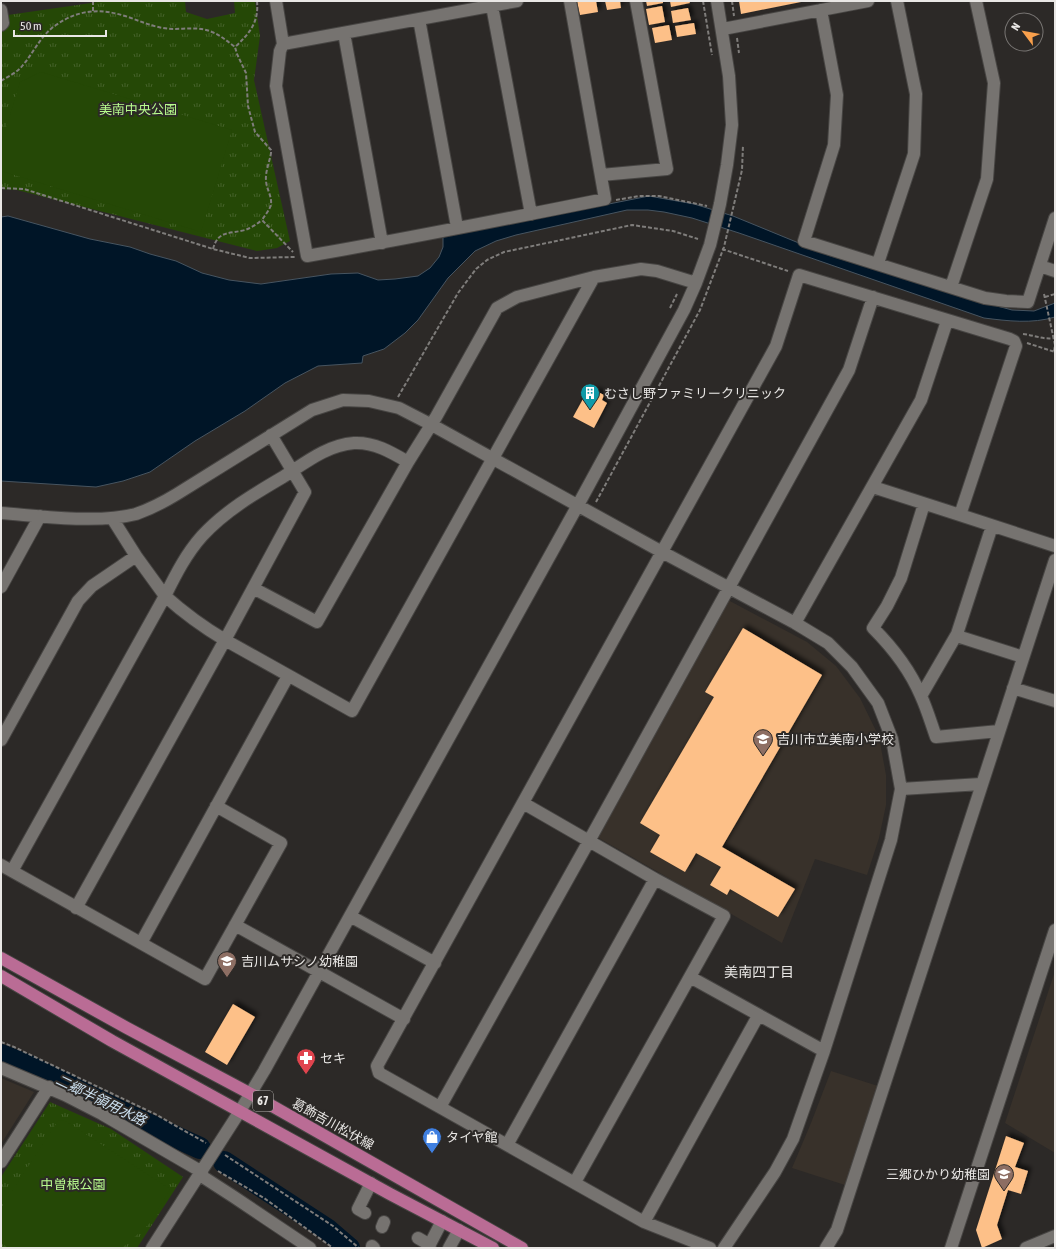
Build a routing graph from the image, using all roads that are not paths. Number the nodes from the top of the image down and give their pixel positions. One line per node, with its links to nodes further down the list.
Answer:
1 (276, 1): 16 (street)
2 (517, 1): 9 (street)
3 (570, 1): 17 (street)
4 (636, 1): 17 (street)
5 (717, 1): 14 (street)
6 (868, 1): 11 (street)
7 (897, 1): 22 (street)
8 (976, 1): 27 (street)
9 (492, 6): 12 (street); 18 (street)
10 (1, 10): 13 (street)
11 (820, 10): 14 (street); 22 (street)
12 (419, 19): 15 (street); 20 (street)
13 (1, 25)
14 (723, 29): 26 (street)
15 (344, 33): 16 (street); 21 (street)
16 (283, 44): 21 (street)
17 (601, 174): 18 (street)
18 (532, 214): 20 (street)
19 (1055, 218): 23 (street)
20 (457, 227): 21 (street)
21 (382, 243)
22 (878, 263): 27 (street)
23 (1040, 266): 24 (street); 27 (street)
24 (1055, 271)
25 (594, 277): 26 (street); 30 (street); 32 (street)
26 (696, 283): 37 (street)
27 (951, 287)
28 (873, 297): 29 (street); 44 (street); 48 (street)
29 (947, 321): 35 (street); 40 (street)
30 (432, 425): 31 (street); 32 (street); 33 (street)
31 (271, 435): 34 (street); 41 (street)
32 (493, 458): 37 (street); 55 (street)
33 (408, 462): 34 (street); 49 (street)
34 (292, 471): 49 (street); 50 (street)
35 (872, 487): 36 (street); 51 (street)
36 (924, 504): 40 (street); 57 (street)
37 (578, 505): 44 (street); 70 (street)
38 (1, 513): 39 (street)
39 (40, 516): 41 (street); 47 (street)
40 (960, 516): 42 (street)
41 (112, 518): 45 (street)
42 (992, 526): 43 (street); 52 (street)
43 (1055, 546)
44 (662, 552): 48 (street); 63 (street)
45 (136, 556): 50 (street); 60 (street)
46 (1055, 560): 54 (street)
47 (1, 587)
48 (729, 587): 51 (street); 65 (street)
49 (253, 588): 53 (street)
50 (165, 596): 53 (street); 67 (street)
51 (796, 623): 62 (street)
52 (957, 636): 54 (street); 57 (street)
53 (225, 640): 55 (street); 69 (street)
54 (1023, 657): 56 (street)
55 (288, 676): 64 (street)
56 (1013, 688): 58 (street); 59 (street)
57 (921, 696): 59 (street)
58 (1055, 701)
59 (999, 731): 61 (street)
60 (1, 740)
61 (982, 784): 62 (street); 106 (street)
62 (901, 789): 81 (street)
63 (523, 804): 65 (street); 75 (street)
64 (216, 806): 71 (street); 73 (street)
65 (589, 841): 68 (street); 85 (street)
66 (1, 865): 67 (street)
67 (12, 871): 69 (street)
68 (655, 879): 78 (street); 87 (street)
69 (76, 908): 73 (street)
70 (350, 916): 75 (street); 76 (street)
71 (235, 925): 73 (street); 76 (street)
72 (1055, 930): 107 (street)
73 (141, 943)
74 (1, 958): 84 (main road, 葛飾吉川松伏線 / 67)
75 (435, 963): 80 (street)
76 (319, 972): 80 (street); 84 (street)
77 (1, 976): 86 (main road, 67)
78 (690, 977): 79 (street); 90 (street)
79 (758, 1016): 81 (street); 94 (street)
80 (404, 1019): 85 (street)
81 (824, 1051): 105 (street)
82 (1, 1068): 83 (street)
83 (49, 1087): 88 (street); 89 (street)
84 (251, 1094): 86 (street); 103 (main road, 葛飾吉川松伏線 / 67)
85 (440, 1107): 87 (street)
86 (240, 1111): 89 (street); 91 (main road, 67)
87 (507, 1145): 90 (street)
88 (1, 1162)
89 (201, 1173): 99 (street); 100 (street)
90 (575, 1182): 94 (street)
91 (371, 1183): 92 (street); 93 (main road, 67)
92 (358, 1209)
93 (442, 1221): 95 (main road, 67); 98 (street)
94 (644, 1222): 104 (street)
95 (459, 1230): 101 (street); 102 (main road, 67)
96 (1055, 1236): 108 (street)
97 (418, 1238): 98 (street)
98 (430, 1247)
99 (152, 1248)
100 (310, 1248)
101 (449, 1248)
102 (493, 1248)
103 (522, 1248)
104 (710, 1248)
105 (724, 1248)
106 (826, 1248)
107 (951, 1248)
108 (1026, 1248)

